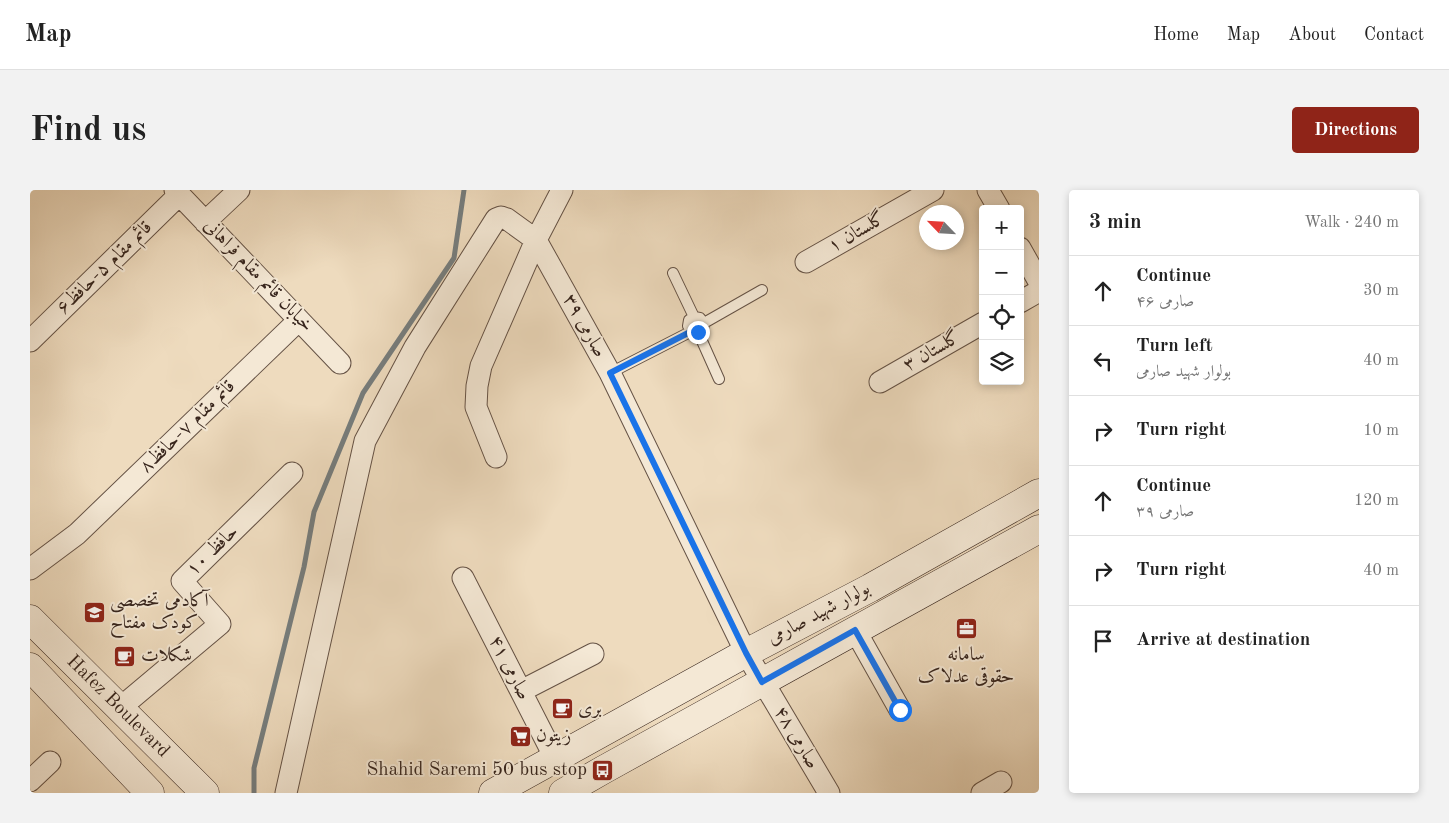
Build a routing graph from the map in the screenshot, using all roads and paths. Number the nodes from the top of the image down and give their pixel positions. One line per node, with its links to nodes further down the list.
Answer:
1 (239, 190): 7 (street)
2 (562, 190): 8 (street)
3 (933, 190): 10 (street, گلستان ۱)
4 (988, 190): 6 (street)
5 (177, 192): 7 (street, خیابان قائم مقام فراهانی); 21 (street, قائم مقام ۵-حافظ۶)
6 (996, 205)
7 (205, 222): 17 (street, خیابان قائم مقام فراهانی)
8 (536, 240): 23 (street, صارمی ۳۹); 26 (street); 48 (street)
9 (1021, 250): 12 (street)
10 (806, 262)
11 (672, 273): 16 (lane)
12 (1039, 282)
13 (762, 290): 18 (lane)
14 (1039, 291): 15 (street)
15 (1024, 300)
16 (694, 317): 18 (lane); 20 (lane)
17 (299, 320): 22 (street, خیابان قائم مقام فراهانی); 30 (street, قائم مقام ۷-حافظ۸)
18 (704, 323): 20 (lane)
19 (979, 325): 25 (street, گلستان ۳)
20 (695, 332): 23 (lane); 24 (lane)
21 (30, 341)
22 (340, 363)
23 (610, 373): 34 (street, صارمی ۳۹)
24 (718, 379)
25 (880, 382)
26 (496, 457)
27 (292, 474): 39 (street, حافظ ۱۰)
28 (1039, 493): 34 (main road, بولوار شهید صارمی)
29 (1039, 529): 33 (main road, بولوار شهید صارمی)
30 (30, 570)
31 (463, 578): 38 (street, صارمی ۴۱)
32 (30, 619): 39 (main road, Hafez Boulevard)
33 (855, 630): 37 (main road, بولوار شهید صارمی); 40 (street)
34 (746, 653): 37 (street, صارمی ۳۹); 41 (main road, بولوار شهید صارمی)
35 (592, 654): 38 (street)
36 (30, 667): 46 (main road, Hafez Boulevard)
37 (762, 682): 45 (main road, بولوار شهید صارمی); 50 (street, صارمی ۴۸)
38 (521, 691): 41 (street, صارمی ۴۱)
39 (120, 708): 47 (main road, Hafez Boulevard)
40 (900, 710)
41 (555, 758): 49 (main road, بولوار شهید صارمی)
42 (50, 762): 43 (street)
43 (30, 781)
44 (1001, 782): 51 (street)
45 (569, 791)
46 (150, 793)
47 (205, 793)
48 (286, 793)
49 (493, 793)
50 (830, 793)
51 (982, 793)

